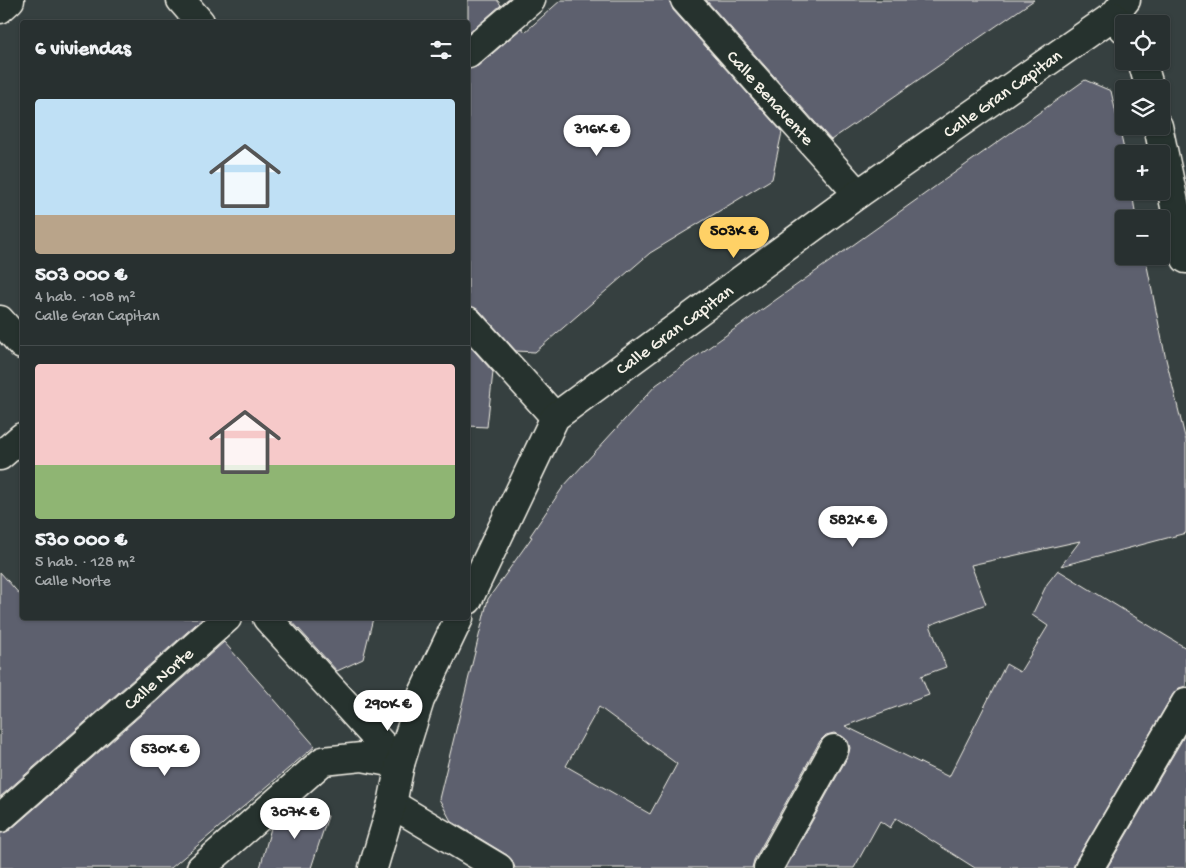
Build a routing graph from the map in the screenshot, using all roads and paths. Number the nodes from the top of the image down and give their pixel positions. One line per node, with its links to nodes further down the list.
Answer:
1 (10, 0): 5 (street)
2 (181, 0): 7 (street)
3 (531, 0): 8 (street)
4 (685, 0): 10 (street, Calle Benavente)
5 (0, 9)
6 (1115, 19): 10 (street, Calle Gran Capitan)
7 (198, 20)
8 (470, 52)
9 (1160, 135): 11 (street)
10 (858, 194): 15 (street, Calle Gran Capitan)
11 (1186, 259)
12 (0, 320): 14 (street)
13 (470, 323): 15 (street)
14 (20, 343)
15 (555, 417): 18 (street, Calle Gran Capitan)
16 (20, 439): 17 (street)
17 (0, 456)
18 (470, 596)
19 (225, 620): 26 (street, Calle Norte)
20 (269, 620): 24 (street)
21 (458, 620): 24 (street)
22 (1186, 702): 31 (street)
23 (834, 749): 30 (street)
24 (400, 764): 25 (street); 27 (street)
25 (392, 804): 28 (street); 29 (street)
26 (0, 818)
27 (201, 868)
28 (373, 868)
29 (499, 868)
30 (768, 868)
31 (1090, 868)

